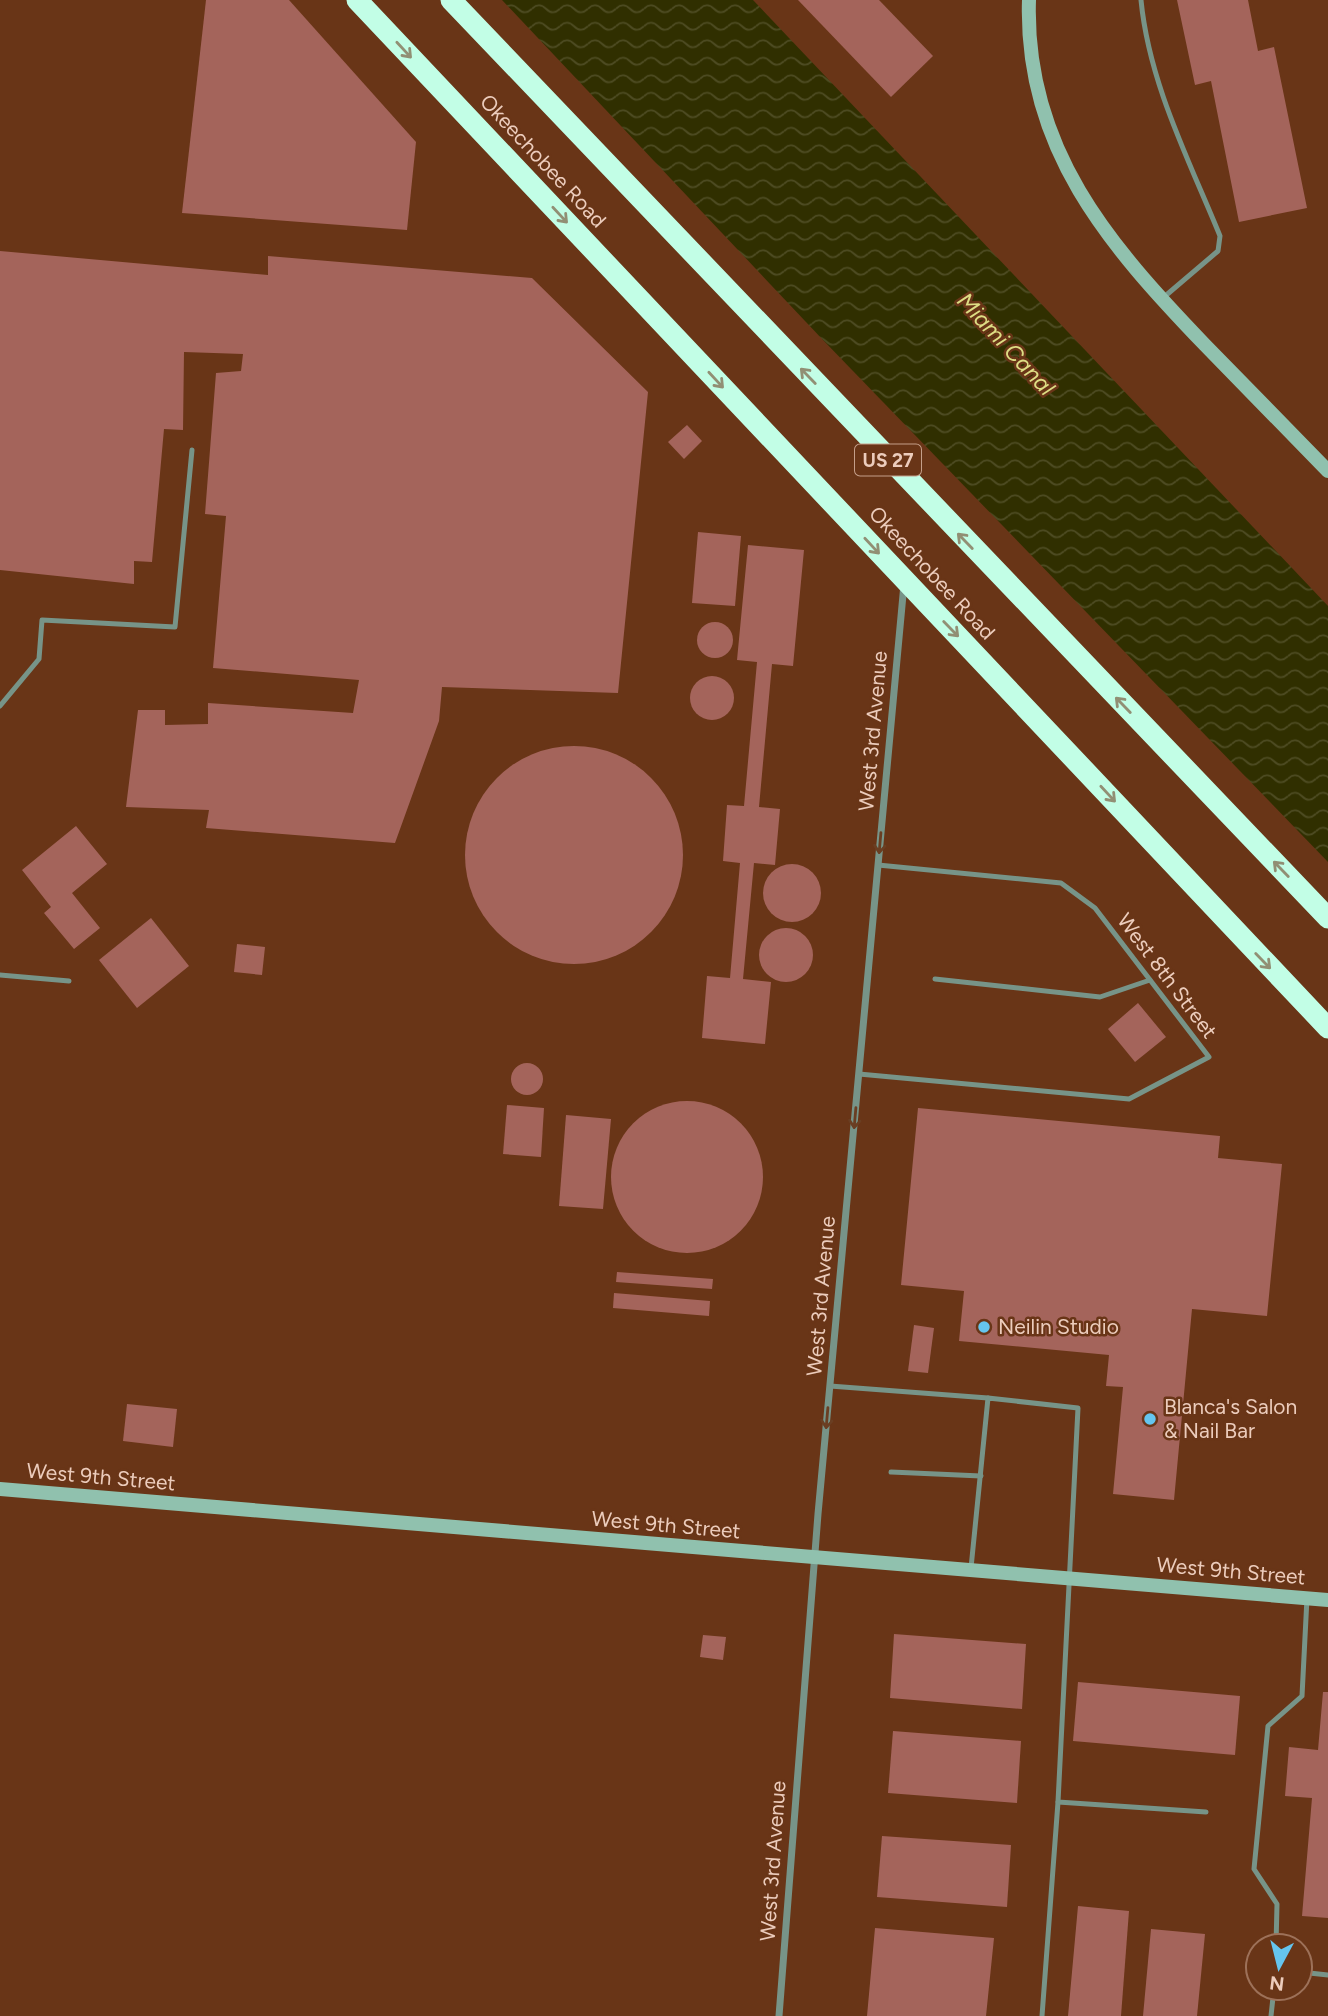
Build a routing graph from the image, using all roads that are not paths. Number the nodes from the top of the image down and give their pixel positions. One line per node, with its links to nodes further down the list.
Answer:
1 (357, 0): 8 (highway, Okeechobee Road, one-way to 8)
2 (450, 0): 11 (highway, Okeechobee Road / US 27, one-way to 2)
3 (1028, 0): 5 (main road)
4 (1141, 0): 5 (lane)
5 (1161, 299): 7 (main road)
6 (192, 450): 9 (lane)
7 (1328, 471)
8 (904, 580): 10 (street, West 3rd Avenue, one-way to 10); 16 (highway, Okeechobee Road, one-way to 16)
9 (0, 706)
10 (878, 865): 14 (lane, West 8th Street); 17 (street, West 3rd Avenue)
11 (1328, 918)
12 (0, 975): 15 (lane)
13 (935, 979): 14 (lane)
14 (1150, 980): 17 (lane, West 8th Street)
15 (69, 981)
16 (1328, 1028)
17 (859, 1074): 18 (street, West 3rd Avenue, one-way to 18)
18 (830, 1386): 19 (lane); 23 (street, West 3rd Avenue, one-way to 23)
19 (988, 1398): 21 (lane); 25 (lane)
20 (891, 1472): 21 (lane)
21 (981, 1476): 24 (lane)
22 (0, 1489): 23 (main road, West 9th Street)
23 (814, 1558): 24 (main road, West 9th Street); 31 (street, West 3rd Avenue)
24 (970, 1571): 25 (main road, West 9th Street)
25 (1072, 1578): 26 (main road, West 9th Street); 28 (lane)
26 (1307, 1598): 27 (main road, West 9th Street); 30 (lane)
27 (1328, 1600)
28 (1058, 1802): 29 (lane); 32 (lane)
29 (1206, 1812)
30 (1276, 1932)
31 (779, 2016)
32 (1042, 2016)

